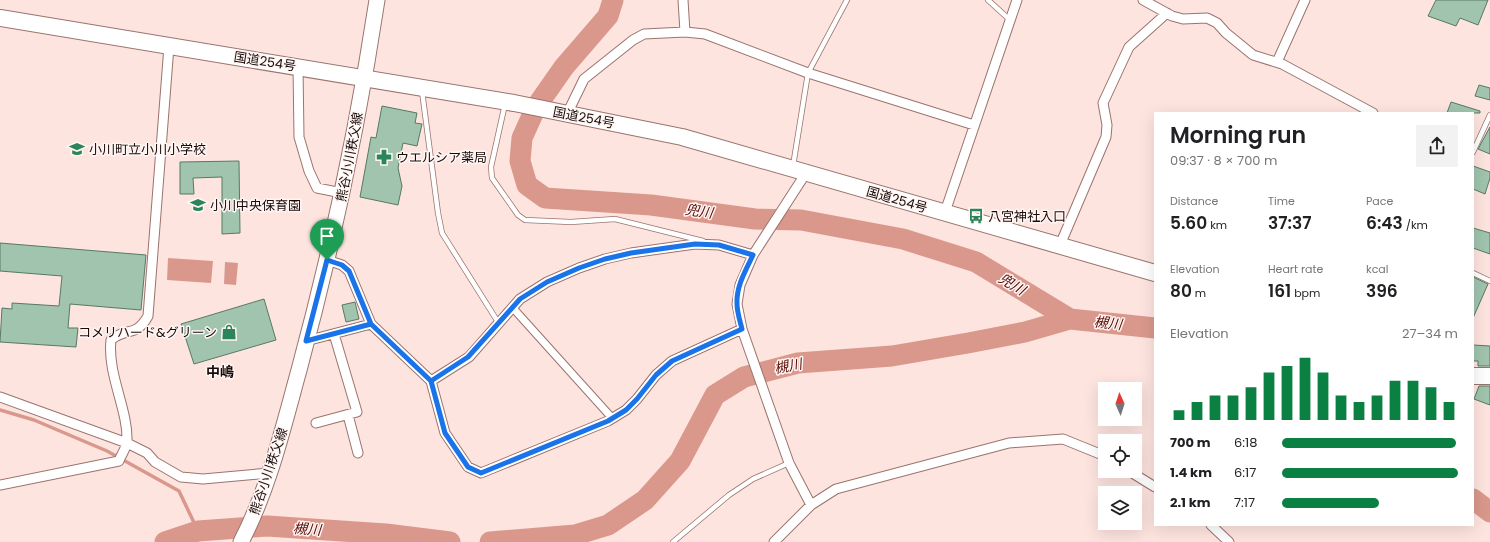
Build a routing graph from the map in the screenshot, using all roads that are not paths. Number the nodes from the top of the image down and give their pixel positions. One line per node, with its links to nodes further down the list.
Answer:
1 (684, 0): 11 (street)
2 (847, 0): 15 (lane)
3 (988, 0): 10 (lane)
4 (1017, 0): 10 (street)
5 (1143, 0): 8 (street)
6 (1305, 0): 13 (street)
7 (376, 1): 16 (main road, 熊谷小川秩父線)
8 (1167, 13): 13 (street); 28 (street)
9 (0, 18): 12 (highway, 国道254号)
10 (1010, 20): 22 (street)
11 (685, 32): 15 (street); 20 (street)
12 (169, 46): 14 (highway, 国道254号); 47 (street)
13 (1277, 62): 19 (street)
14 (298, 67): 16 (highway, 国道254号); 25 (street)
15 (808, 73): 22 (street); 24 (lane)
16 (364, 79): 17 (highway, 国道254号); 25 (main road, 熊谷小川秩父線)
17 (422, 89): 18 (highway, 国道254号); 35 (lane)
18 (510, 103): 20 (highway, 国道254号); 27 (lane)
19 (1371, 112)
20 (564, 114): 24 (highway, 国道254号)
21 (1490, 115): 23 (lane)
22 (974, 125): 26 (street)
23 (1474, 150)
24 (799, 172): 26 (highway, 国道254号); 29 (street)
25 (342, 193): 30 (main road, 熊谷小川秩父線)
26 (945, 212): 28 (highway, 国道254号)
27 (719, 245): 29 (street); 34 (street)
28 (1060, 245): 31 (highway, 国道254号)
29 (756, 252): 37 (street)
30 (327, 260): 36 (street); 39 (main road, 熊谷小川秩父線)
31 (1154, 273)
32 (1474, 273): 33 (lane)
33 (1490, 281)
34 (512, 307): 35 (street); 45 (street)
35 (498, 322): 42 (street)
36 (371, 324): 38 (street); 42 (street)
37 (743, 331): 45 (street); 50 (street)
38 (334, 334): 39 (street); 44 (street)
39 (306, 341): 52 (main road, 熊谷小川秩父線)
40 (1474, 376): 41 (highway)
41 (1490, 376)
42 (431, 381): 45 (street)
43 (0, 397): 47 (street)
44 (348, 414): 46 (street); 48 (street)
45 (612, 418)
46 (316, 423)
47 (127, 443): 52 (street); 53 (street)
48 (358, 453)
49 (1098, 453): 55 (street)
50 (789, 464): 55 (street); 58 (lane)
51 (1140, 478): 54 (street)
52 (267, 479): 57 (main road, 熊谷小川秩父線)
53 (0, 485)
54 (1154, 486)
55 (811, 505): 59 (street)
56 (1212, 526): 60 (street)
57 (241, 542)
58 (673, 542)
59 (774, 542)
60 (1228, 542)

